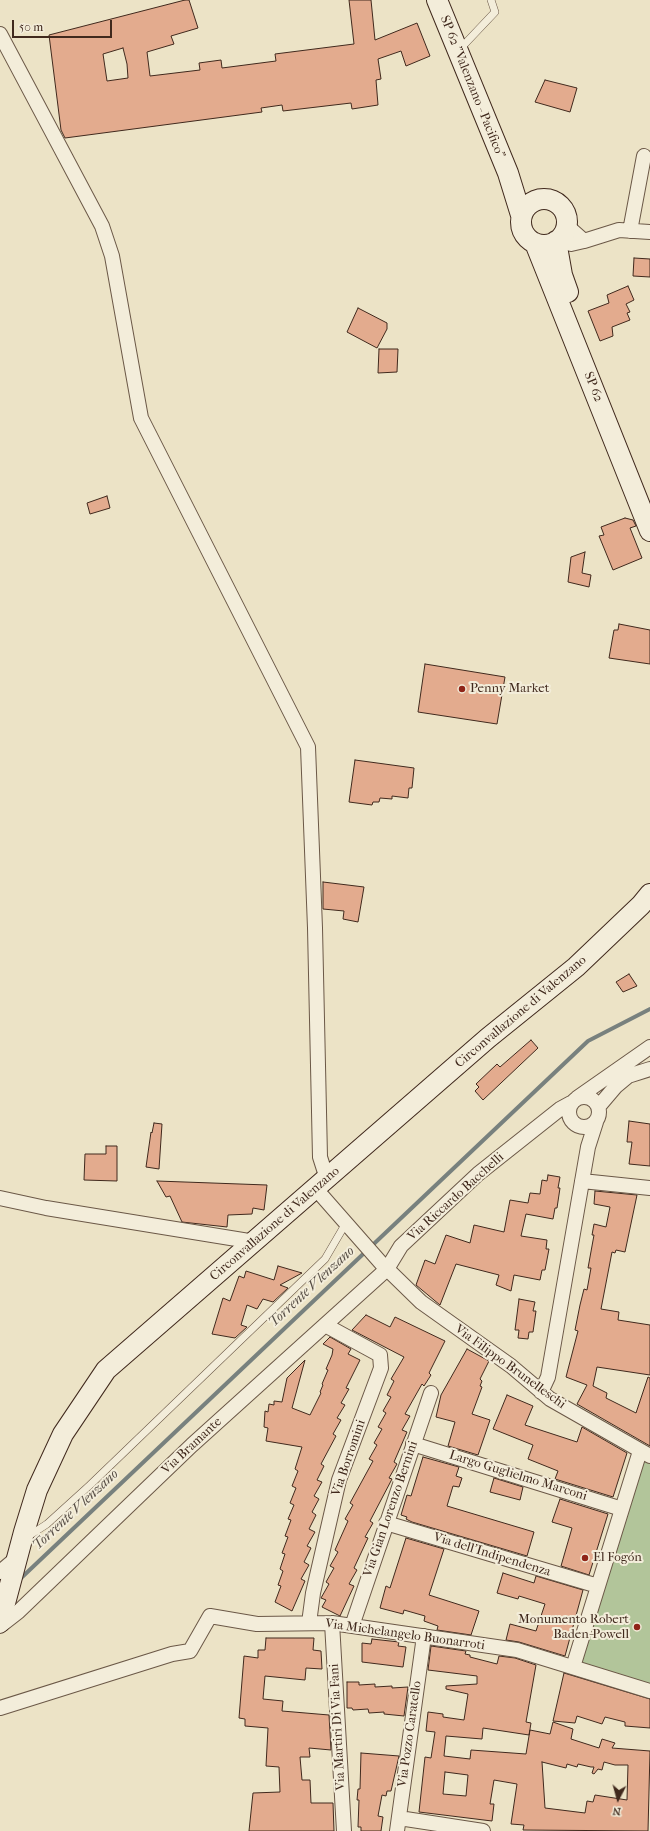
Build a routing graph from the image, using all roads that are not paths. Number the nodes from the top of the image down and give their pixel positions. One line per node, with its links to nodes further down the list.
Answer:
1 (437, 0): 4 (main road, SP 62 "Valenzano - Pacifico")
2 (491, 0): 4 (lane)
3 (0, 34): 22 (street)
4 (458, 51): 6 (main road, SP 62 "Valenzano - Pacifico")
5 (644, 156): 9 (street)
6 (508, 173): 7 (main road, SP 62); 8 (main road, SP 62)
7 (545, 199): 8 (main road); 11 (main road, SP 62)
8 (521, 215): 12 (main road, SP 62)
9 (630, 231): 10 (street); 11 (street)
10 (650, 232)
11 (561, 233): 12 (main road); 13 (main road, SP 62)
12 (535, 243): 14 (main road, SP 62)
13 (650, 500)
14 (650, 531)
15 (650, 894): 22 (main road, Circonvallazione di Valenzano)
16 (648, 1048): 18 (street, Via Riccardo Bacchelli)
17 (650, 1069): 19 (street)
18 (573, 1101): 19 (street); 20 (street); 27 (street, Via Riccardo Bacchelli)
19 (599, 1106): 20 (street)
20 (596, 1122): 21 (street)
21 (582, 1181): 23 (street); 29 (street)
22 (322, 1184): 25 (street, Via Filippo Brunelleschi); 26 (main road, Circonvallazione di Valenzano)
23 (650, 1188)
24 (0, 1198): 26 (street)
25 (346, 1223): 27 (street, Via Filippo Brunelleschi); 35 (lane)
26 (255, 1242): 35 (main road, Circonvallazione di Valenzano)
27 (384, 1266): 28 (street, Via Bramante); 29 (street, Via Filippo Brunelleschi)
28 (325, 1325): 38 (street, Via Borromini); 40 (street, Via Bramante)
29 (541, 1392): 32 (street, Via Filippo Brunelleschi)
30 (431, 1393): 31 (street, Via Gian Lorenzo Bernini)
31 (413, 1444): 33 (street, Largo Guglielmo Marconi); 34 (street, Via Gian Lorenzo Bernini)
32 (645, 1454): 33 (street)
33 (622, 1509): 36 (street)
34 (386, 1523): 36 (street, Via dell'Indipendenza); 41 (street, Via Gian Lorenzo Bernini)
35 (14, 1559): 37 (main road, Circonvallazione di Valenzano)
36 (598, 1586): 43 (street)
37 (0, 1621)
38 (309, 1623): 39 (street, Via Michelangelo Buonarroti); 45 (street, Via Michelangelo Buonarroti)
39 (332, 1623): 41 (street, Via Michelangelo Buonarroti); 47 (street, Via Martiri Di Via Fani)
40 (0, 1626)
41 (352, 1626): 42 (street, Via Michelangelo Buonarroti)
42 (424, 1636): 43 (street, Via Michelangelo Buonarroti); 46 (street, Via Pozzo Caratello)
43 (573, 1667): 44 (street)
44 (650, 1691)
45 (0, 1708)
46 (398, 1825): 48 (street)
47 (344, 1831)
48 (483, 1831)

